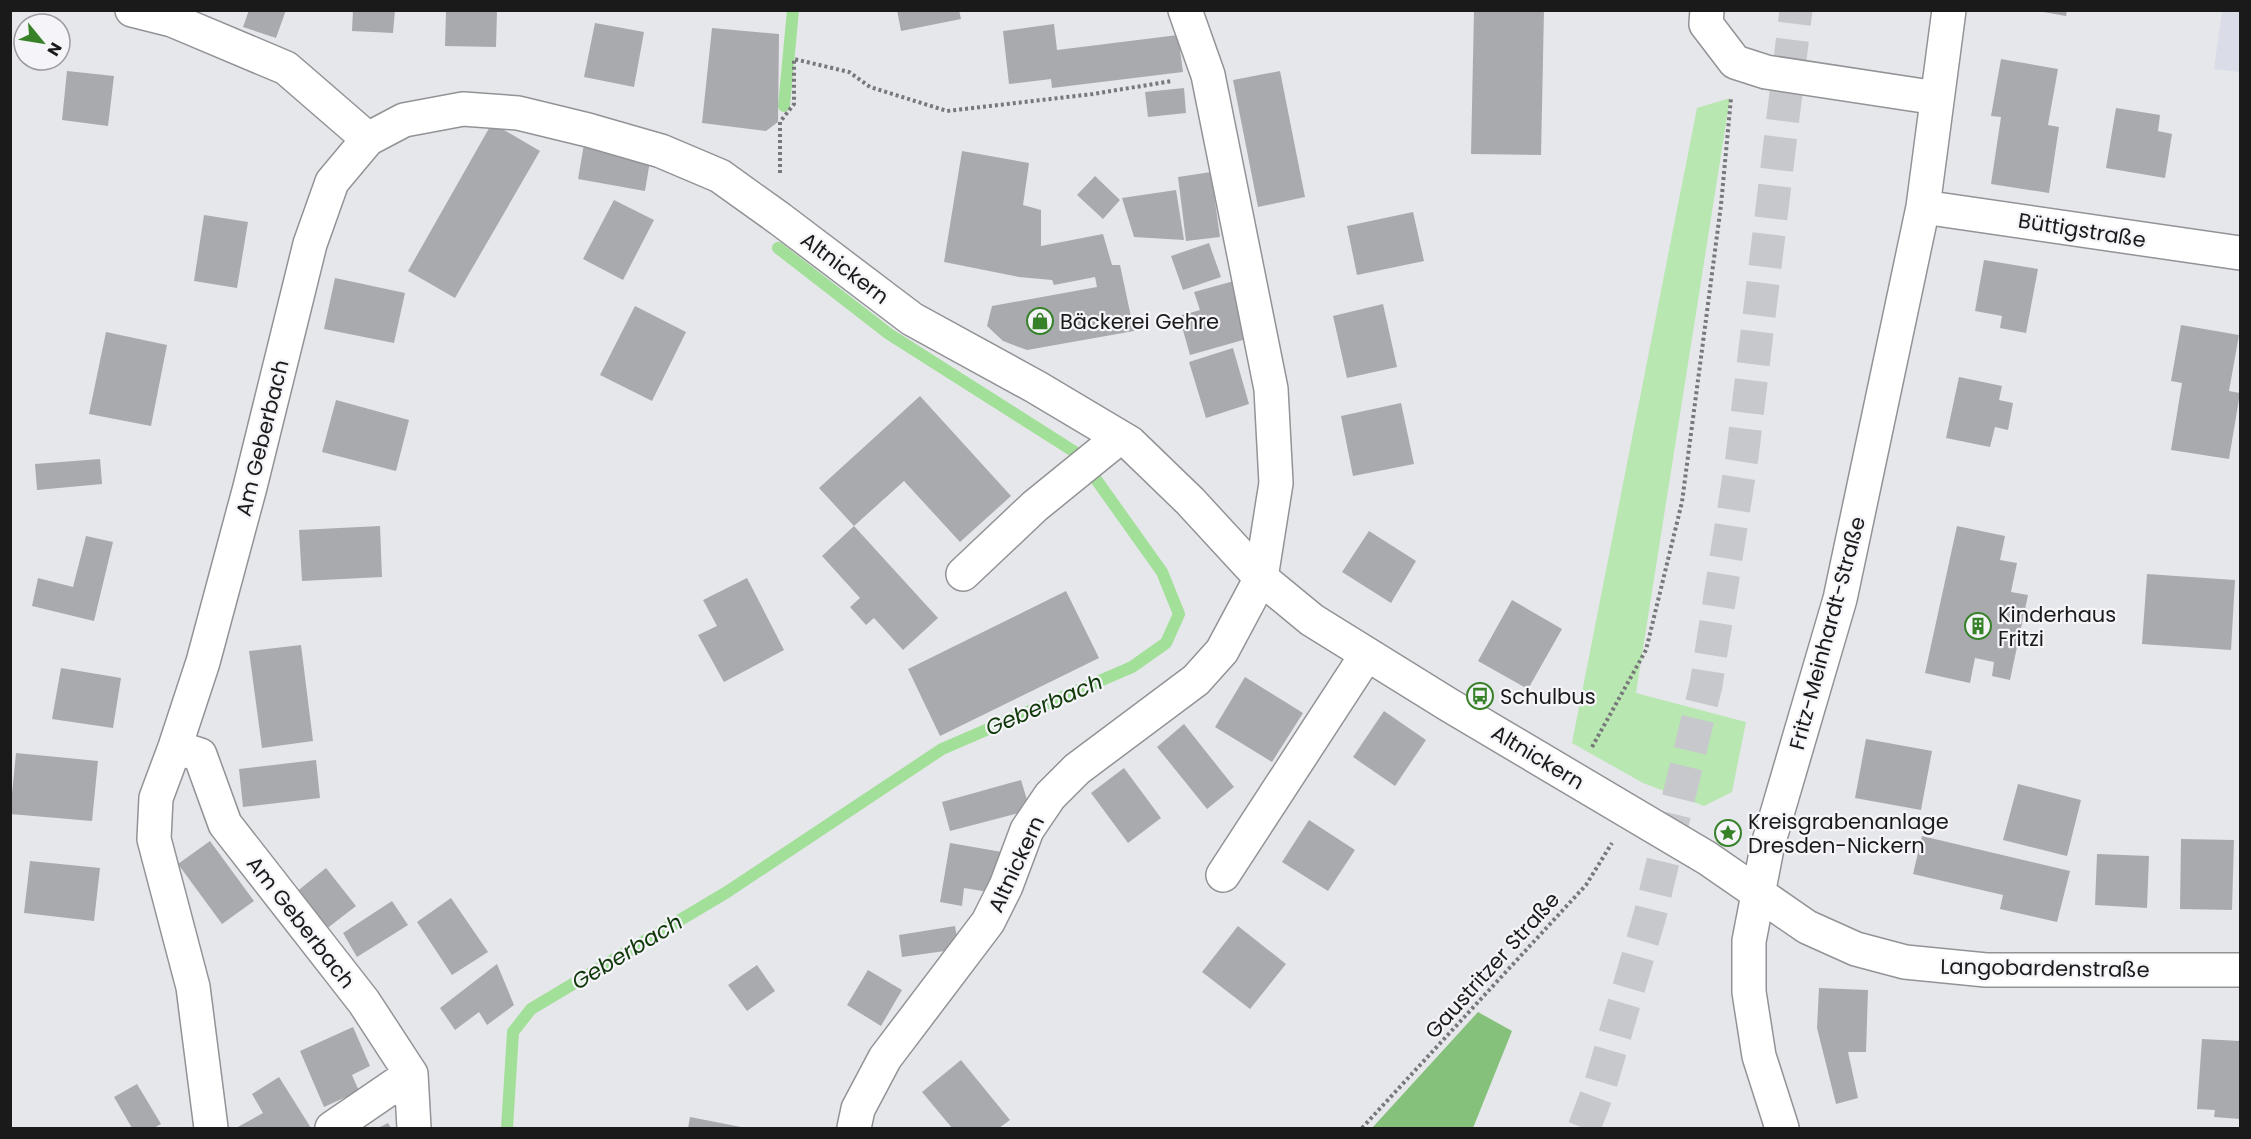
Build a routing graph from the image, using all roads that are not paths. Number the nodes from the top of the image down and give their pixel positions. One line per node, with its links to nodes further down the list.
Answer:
1 (132, 10): 6 (street)
2 (1185, 10): 11 (street, Altnickern)
3 (1707, 10): 5 (street)
4 (1949, 10): 5 (street, Fritz-Meinhardt-Straße)
5 (1937, 98): 7 (street, Fritz-Meinhardt-Straße)
6 (368, 140): 9 (street, Altnickern); 13 (street, Am Geberbach)
7 (1923, 207): 8 (street, Büttigstraße); 15 (street, Fritz-Meinhardt-Straße)
8 (2241, 253)
9 (1120, 437): 10 (street); 11 (street, Altnickern)
10 (963, 574)
11 (1261, 578): 12 (street, Altnickern); 21 (street, Altnickern)
12 (1366, 654): 14 (street); 15 (street, Altnickern)
13 (175, 747): 17 (street, Am Geberbach); 18 (street, Am Geberbach)
14 (1223, 875)
15 (1758, 893): 16 (street, Langobardenstraße); 22 (street, Fritz-Meinhardt-Straße)
16 (2241, 970)
17 (411, 1074): 19 (street); 20 (street, Am Geberbach)
18 (211, 1128)
19 (332, 1128)
20 (414, 1128)
21 (854, 1128)
22 (1782, 1128)

